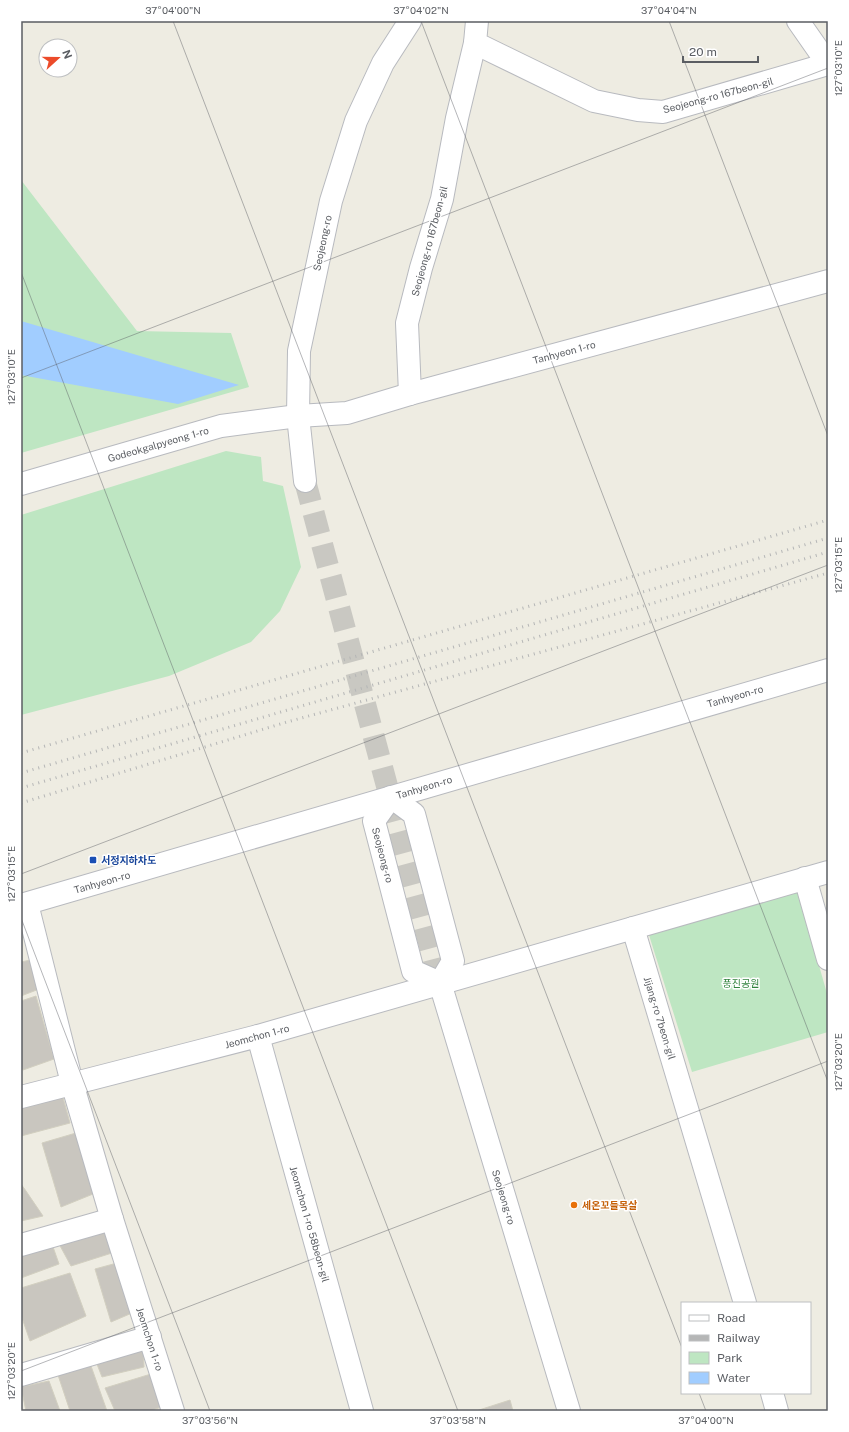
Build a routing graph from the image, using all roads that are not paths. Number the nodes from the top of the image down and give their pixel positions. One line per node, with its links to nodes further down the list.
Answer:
1 (410, 21): 8 (street, Seojeong-ro)
2 (477, 21): 4 (street, Seojeong-ro 167beon-gil)
3 (798, 21): 5 (street, Seojeong-ro 167beon-gil)
4 (476, 43): 5 (street, Seojeong-ro 167beon-gil); 7 (street, Seojeong-ro 167beon-gil)
5 (828, 64)
6 (828, 281): 7 (street, Tanhyeon 1-ro)
7 (410, 394): 8 (street, Tanhyeon 1-ro)
8 (298, 416): 9 (street, Seojeong-ro); 10 (street, Godeokgalpyeong 1-ro)
9 (305, 481)
10 (21, 484)
11 (828, 670): 12 (street, Tanhyeon-ro)
12 (391, 797): 15 (street, Tanhyeon-ro); 18 (street); 18 (street, Seojeong-ro)
13 (828, 872): 14 (street)
14 (806, 878): 16 (street); 17 (street)
15 (24, 905): 20 (street, Jeomchon 1-ro)
16 (633, 928): 18 (street, Jeomchon 1-ro); 24 (street, Jijang-ro 7beon-gil)
17 (828, 960)
18 (440, 983): 19 (street, Jeomchon 1-ro); 30 (street, Seojeong-ro)
19 (258, 1036): 20 (street, Jeomchon 1-ro); 29 (street, Jeomchon 1-ro 58beon-gil)
20 (72, 1083): 21 (street, Jeomchon 1-ro); 22 (street, Jeomchon 1-ro)
21 (21, 1097)
22 (112, 1219): 23 (street); 25 (street, Jeomchon 1-ro)
23 (21, 1245)
24 (745, 1302)
25 (150, 1337): 26 (street); 28 (street, Jeomchon 1-ro)
26 (21, 1375)
27 (772, 1394): 31 (street)
28 (173, 1411)
29 (362, 1411)
30 (569, 1411)
31 (777, 1411)

